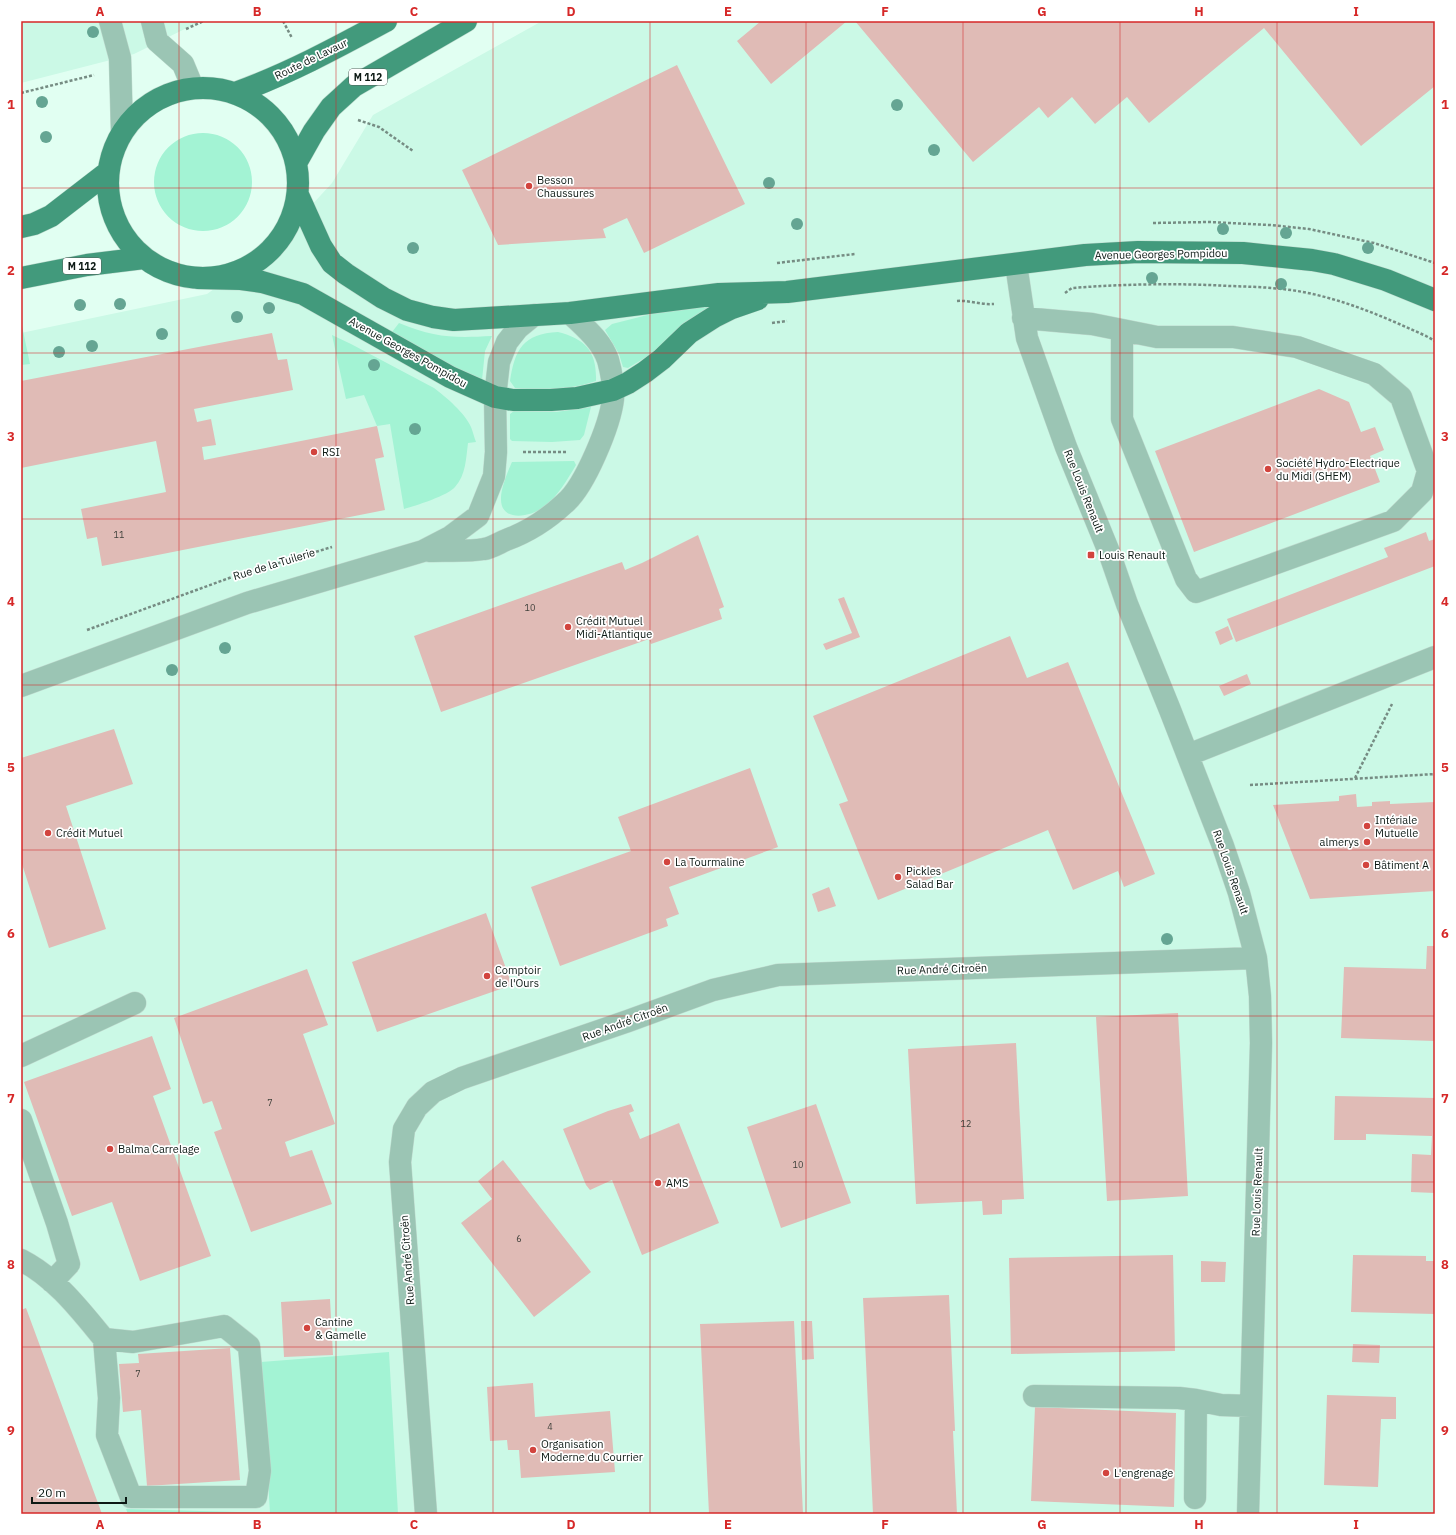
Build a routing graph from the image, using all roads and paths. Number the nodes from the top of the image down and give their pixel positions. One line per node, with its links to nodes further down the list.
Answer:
1 (110, 21): 8 (street)
2 (152, 21): 5 (street)
3 (386, 21): 6 (main road, Route de Lavaur)
4 (466, 21): 7 (main road, M 112)
5 (193, 88): 6 (main road); 8 (main road)
6 (235, 93): 10 (main road)
7 (331, 107): 9 (path); 10 (main road, M 112)
8 (122, 131): 11 (main road)
9 (413, 151)
10 (296, 163): 12 (main road)
11 (108, 172): 13 (main road); 14 (main road)
12 (298, 195): 17 (main road); 21 (main road, Avenue Georges Pompidou)
13 (21, 227)
14 (144, 258): 16 (main road, M 112); 17 (main road)
15 (1016, 264): 18 (main road, Avenue Georges Pompidou); 19 (main road, Avenue Georges Pompidou); 22 (street, Rue Louis Renault)
16 (21, 278)
17 (197, 278): 25 (main road, Avenue Georges Pompidou)
18 (787, 292): 20 (main road, Avenue Georges Pompidou); 24 (main road, Avenue Georges Pompidou)
19 (1435, 300)
20 (570, 313): 21 (main road, Avenue Georges Pompidou); 24 (street)
21 (534, 315): 25 (street)
22 (1023, 318): 23 (street); 36 (street, Rue Louis Renault)
23 (1122, 330): 23 (street)
24 (613, 390): 25 (main road, Avenue Georges Pompidou); 27 (street)
25 (495, 397): 26 (street)
26 (496, 452): 27 (path); 29 (street)
27 (596, 452): 29 (street)
28 (337, 546): 30 (path, Rue de la Tuilerie)
29 (424, 551): 35 (street)
30 (248, 572)
31 (233, 576): 32 (path, Rue de la Tuilerie)
32 (86, 631)
33 (1435, 658): 34 (street)
34 (1410, 667): 36 (street); 38 (path)
35 (21, 686)
36 (1188, 755): 40 (street, Rue Louis Renault)
37 (1435, 774): 38 (path)
38 (1354, 779): 39 (path)
39 (1250, 785)
40 (1256, 958): 49 (street, Rue Louis Renault); 51 (street, Rue André Citroën)
41 (135, 1003): 42 (street)
42 (21, 1056)
43 (21, 1120): 45 (street)
44 (21, 1260): 45 (street)
45 (52, 1282): 46 (street)
46 (104, 1340): 46 (street)
47 (1034, 1396): 48 (street)
48 (1196, 1400): 49 (street); 50 (street)
49 (1251, 1406): 52 (street, Rue Louis Renault)
50 (1195, 1498)
51 (426, 1514)
52 (1248, 1514)

